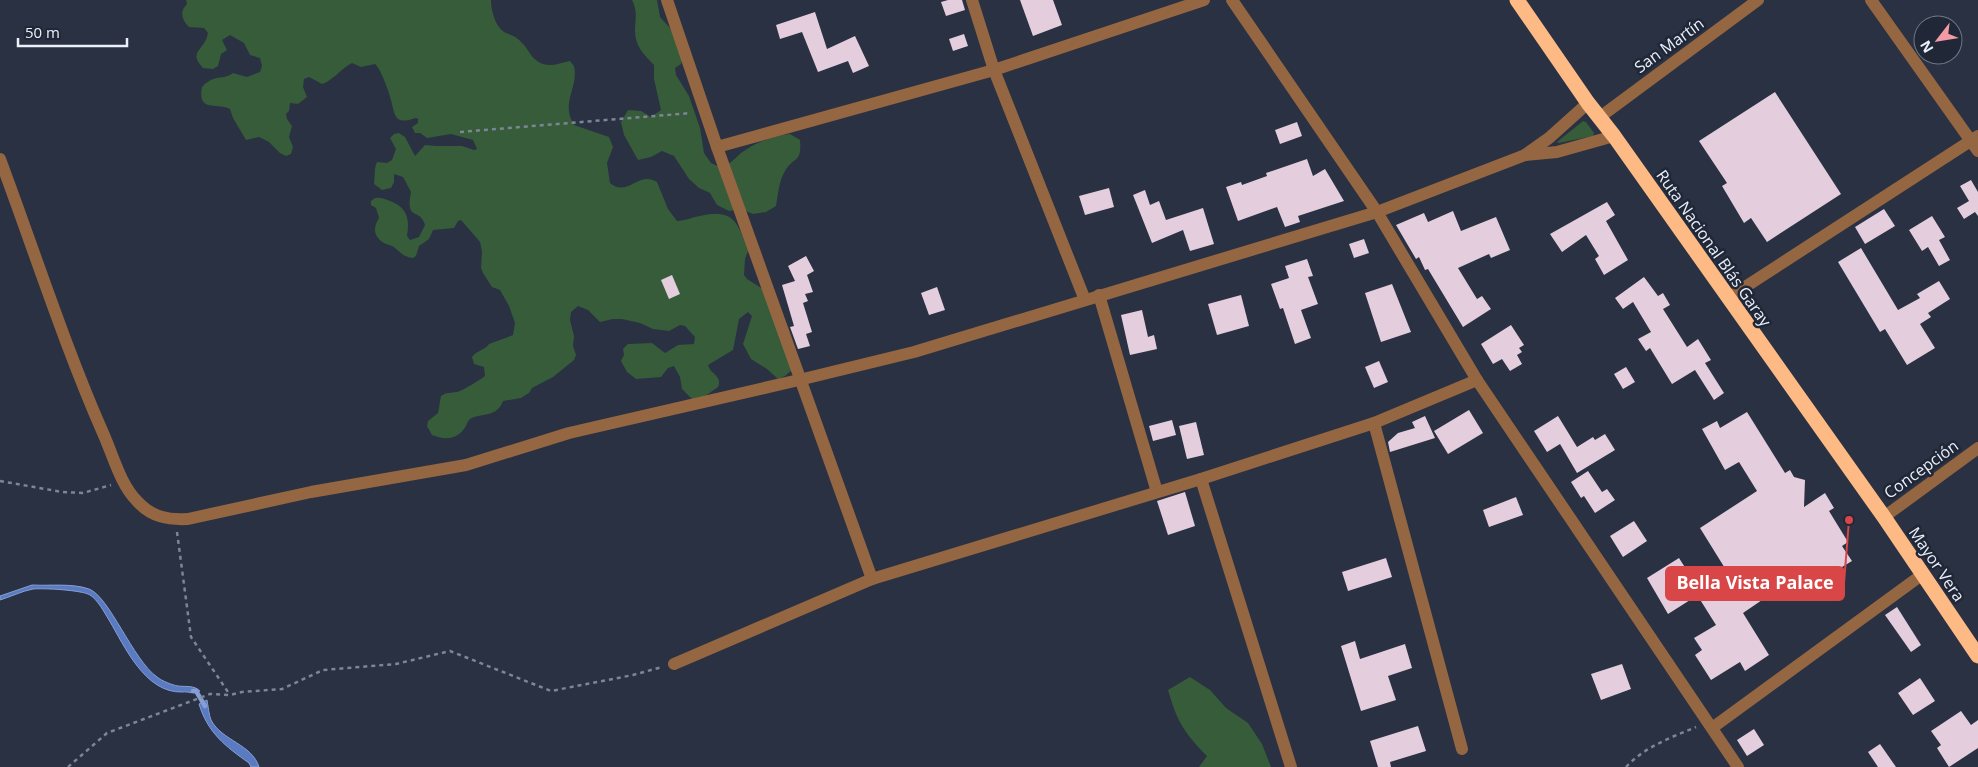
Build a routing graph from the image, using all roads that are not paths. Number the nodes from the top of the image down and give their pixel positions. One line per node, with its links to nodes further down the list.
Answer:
1 (667, 0): 13 (street)
2 (972, 0): 8 (street)
3 (1204, 0): 8 (street)
4 (1232, 0): 16 (street)
5 (1517, 0): 9 (highway, Ruta Nacional Blás Garay)
6 (1758, 0): 10 (street, San Martín)
7 (1871, 0): 12 (street)
8 (994, 70): 13 (street); 19 (street)
9 (1588, 103): 10 (highway, Ruta Nacional Blás Garay); 14 (street)
10 (1600, 117): 11 (highway, Ruta Nacional Blás Garay)
11 (1614, 136): 14 (street); 18 (highway, Ruta Nacional Blás Garay)
12 (1976, 142): 18 (street)
13 (717, 147): 20 (street)
14 (1525, 155): 16 (street)
15 (0, 159): 20 (street)
16 (1376, 212): 17 (street); 21 (street)
17 (1099, 295): 19 (street); 25 (street)
18 (1728, 298): 26 (highway, Ruta Nacional Blás Garay)
19 (1085, 300): 20 (street)
20 (800, 380): 28 (street)
21 (1477, 380): 22 (street); 31 (street)
22 (1374, 423): 24 (street); 32 (street)
23 (1978, 448): 26 (street, Concepción)
24 (1201, 478): 25 (street); 33 (street)
25 (1157, 492): 28 (street)
26 (1884, 517): 27 (highway, Mayor Vera)
27 (1923, 574): 29 (highway, Mayor Vera); 31 (street)
28 (872, 579): 30 (street)
29 (1978, 656)
30 (674, 664)
31 (1710, 725): 34 (street)
32 (1462, 750)
33 (1291, 767)
34 (1738, 767)

